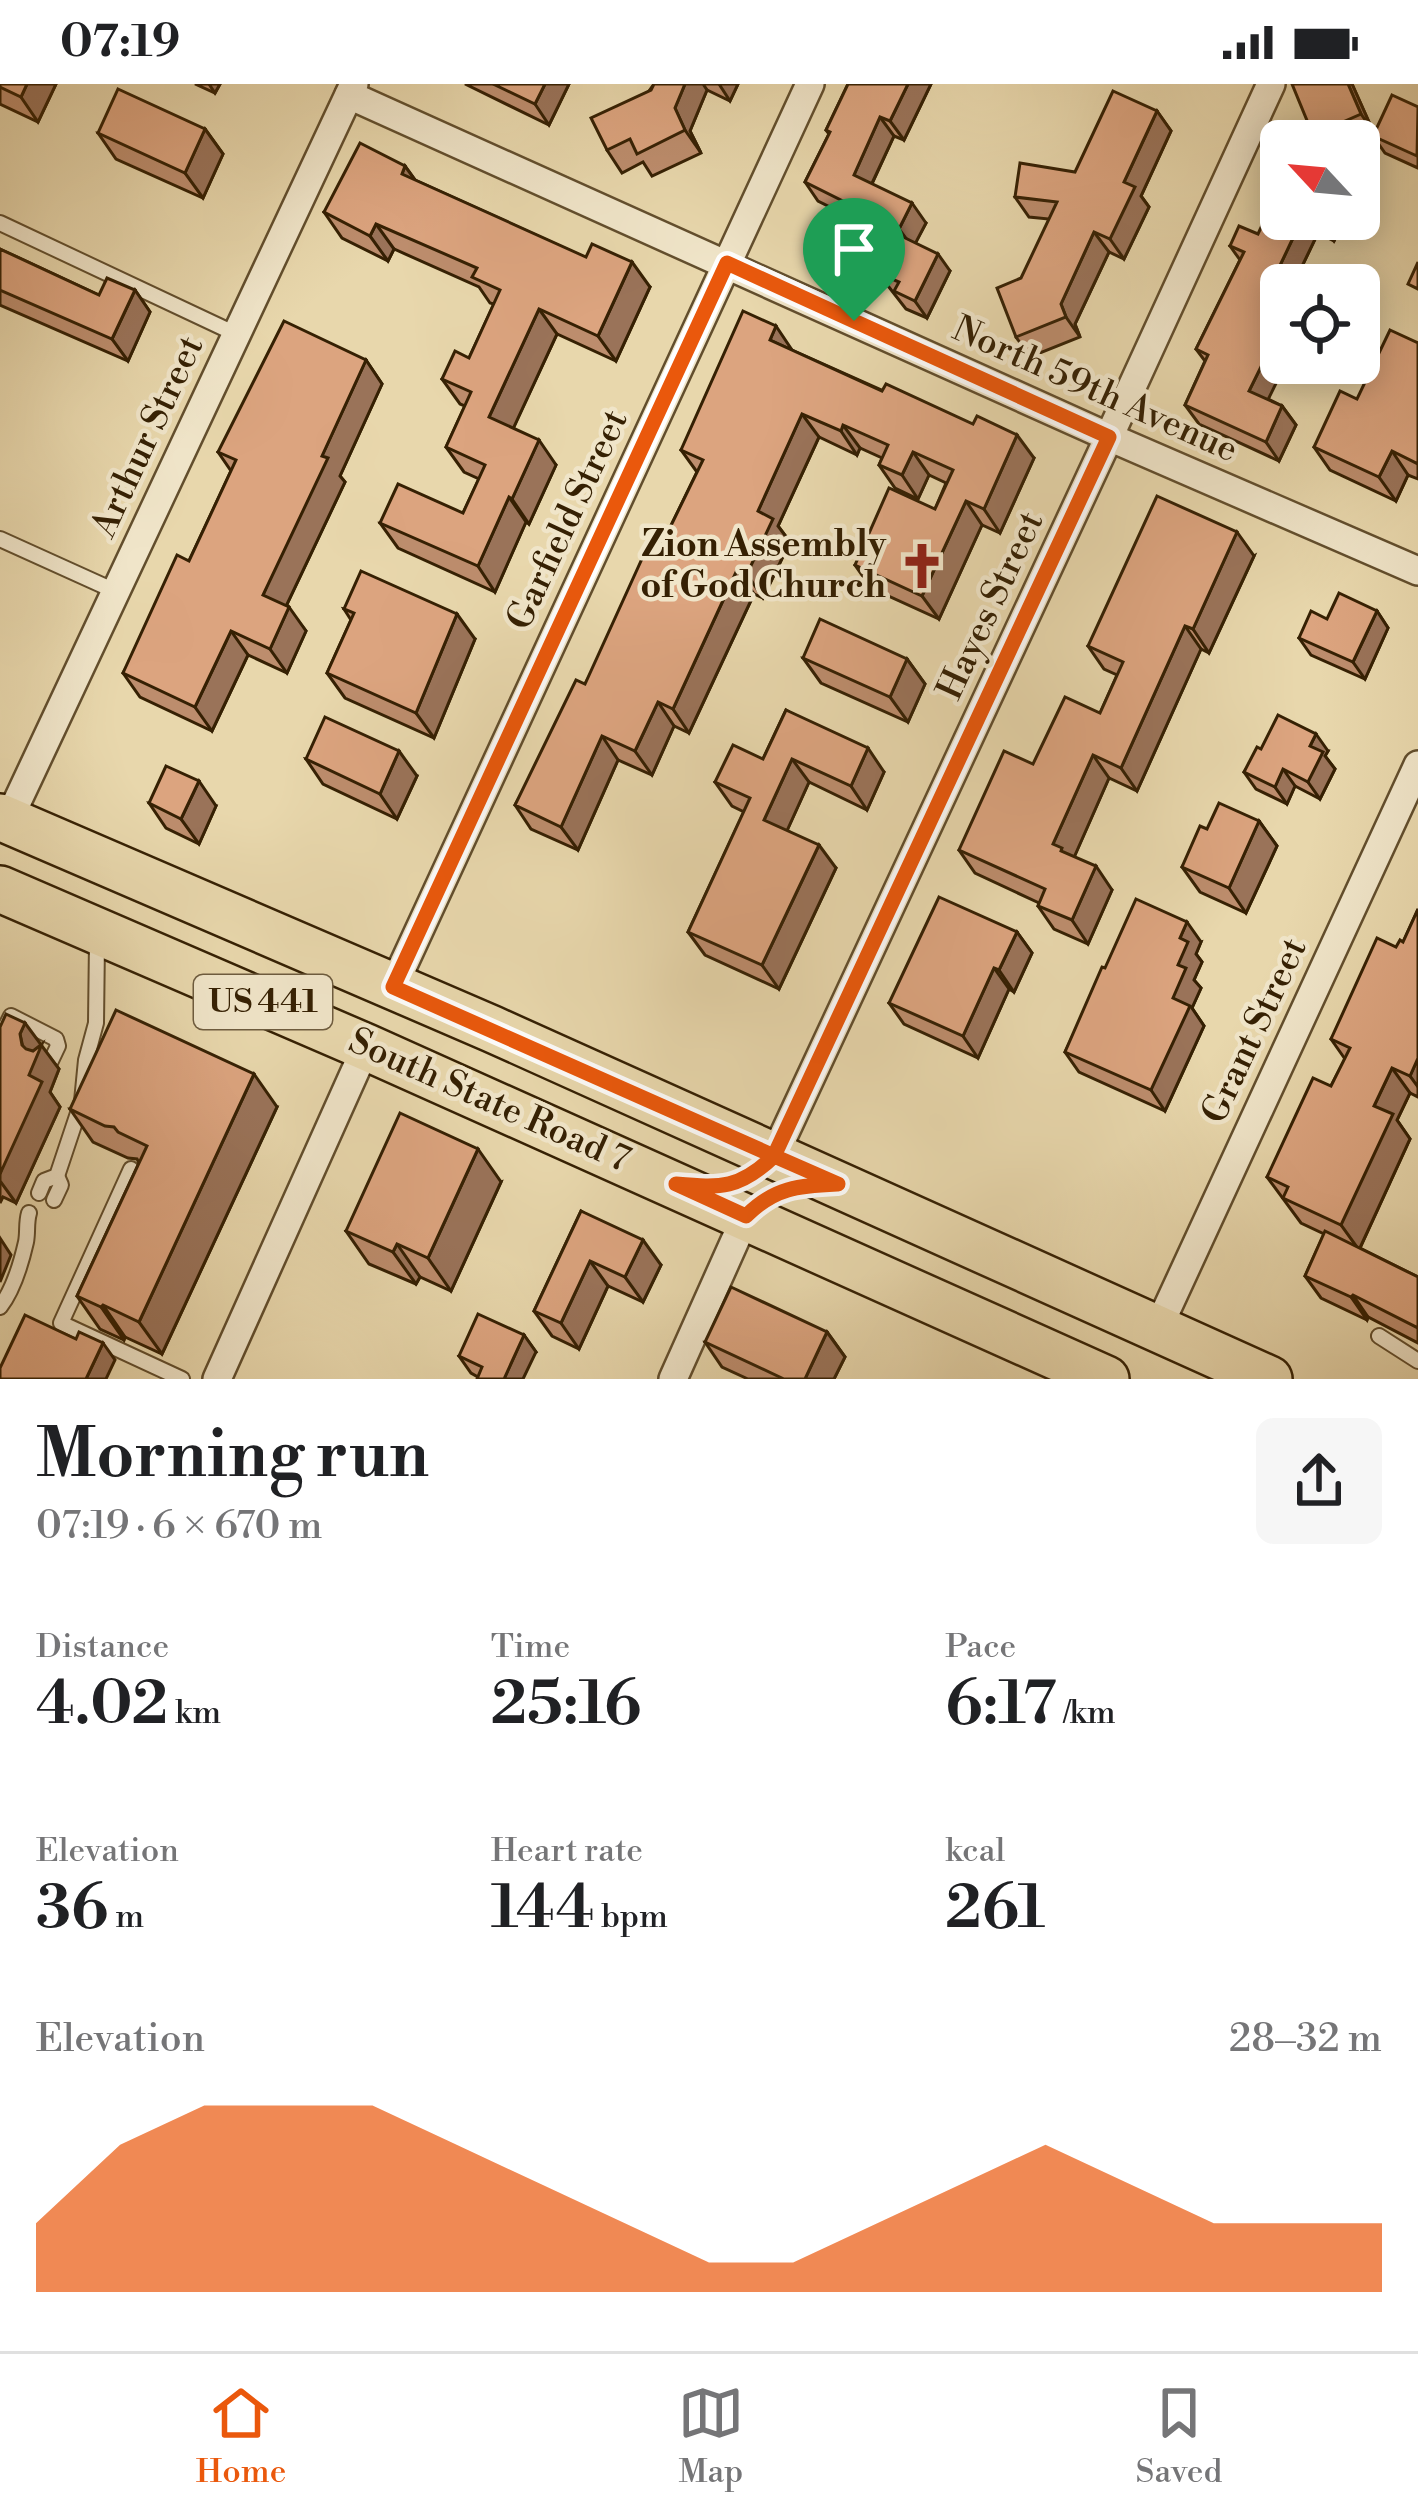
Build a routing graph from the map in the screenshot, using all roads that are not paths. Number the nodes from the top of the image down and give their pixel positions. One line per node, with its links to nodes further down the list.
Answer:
1 (810, 84): 5 (street, Garfield Street)
2 (1270, 84): 7 (street, Hayes Street)
3 (352, 89): 5 (street, North 59th Avenue); 6 (street, Arthur Street)
4 (0, 223): 6 (lane)
5 (727, 263): 7 (street, North 59th Avenue); 15 (street, Garfield Street)
6 (236, 334): 10 (street, Arthur Street)
7 (1109, 437): 9 (street, North 59th Avenue); 19 (street, Hayes Street)
8 (0, 539): 10 (lane)
9 (1418, 571)
10 (115, 591): 12 (street, Arthur Street)
11 (1418, 765): 29 (street, Grant Street)
12 (4, 819): 15 (main road, South State Road 7 / US 441)
13 (0, 889): 14 (main road, South State Road 7 / US 441)
14 (98, 931): 17 (main road, South State Road 7 / US 441); 23 (lane)
15 (393, 987): 19 (main road, South State Road 7 / US 441)
16 (0, 1038): 18 (lane)
17 (366, 1046): 21 (main road, South State Road 7 / US 441); 33 (street)
18 (49, 1064)
19 (774, 1156): 21 (main road); 22 (main road, South State Road 7 / US 441)
20 (131, 1169): 32 (lane)
21 (676, 1184): 25 (main road, South State Road 7 / US 441)
22 (838, 1184): 25 (main road); 29 (main road, South State Road 7 / US 441)
23 (46, 1197)
24 (29, 1213): 27 (lane)
25 (746, 1216): 34 (street); 35 (main road, South State Road 7 / US 441)
26 (45, 1221): 27 (lane)
27 (28, 1237): 28 (lane)
28 (0, 1307)
29 (1158, 1328): 36 (main road, South State Road 7 / US 441)
30 (1378, 1336): 31 (lane)
31 (1418, 1361)
32 (182, 1379)
33 (218, 1379)
34 (673, 1379)
35 (1106, 1379)
36 (1269, 1379)

